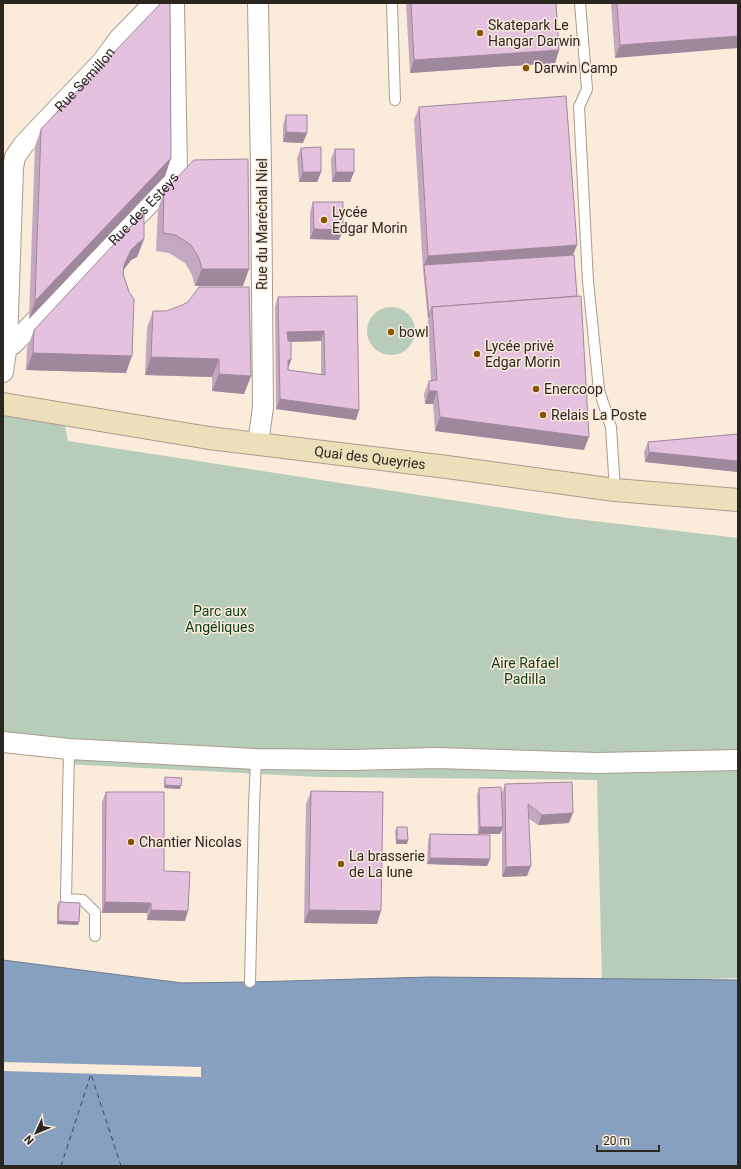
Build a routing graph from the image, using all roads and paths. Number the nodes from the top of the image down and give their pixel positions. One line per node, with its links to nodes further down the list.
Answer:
1 (154, 3): 7 (street, Rue Semillon)
2 (174, 3): 8 (street, Rue des Esteys)
3 (258, 3): 11 (street, Rue du Maréchal Niel)
4 (392, 3): 6 (lane)
5 (580, 3): 12 (lane)
6 (395, 100)
7 (9, 156): 8 (street)
8 (7, 344): 9 (street)
9 (3, 372)
10 (3, 404): 11 (main road, Quai des Queyries)
11 (258, 444): 12 (main road, Quai des Queyries)
12 (615, 490): 13 (main road, Quai des Queyries)
13 (738, 500)
14 (3, 742): 15 (street)
15 (68, 749): 16 (street); 18 (lane)
16 (256, 759): 17 (street); 19 (lane)
17 (738, 760)
18 (95, 936)
19 (250, 982)

